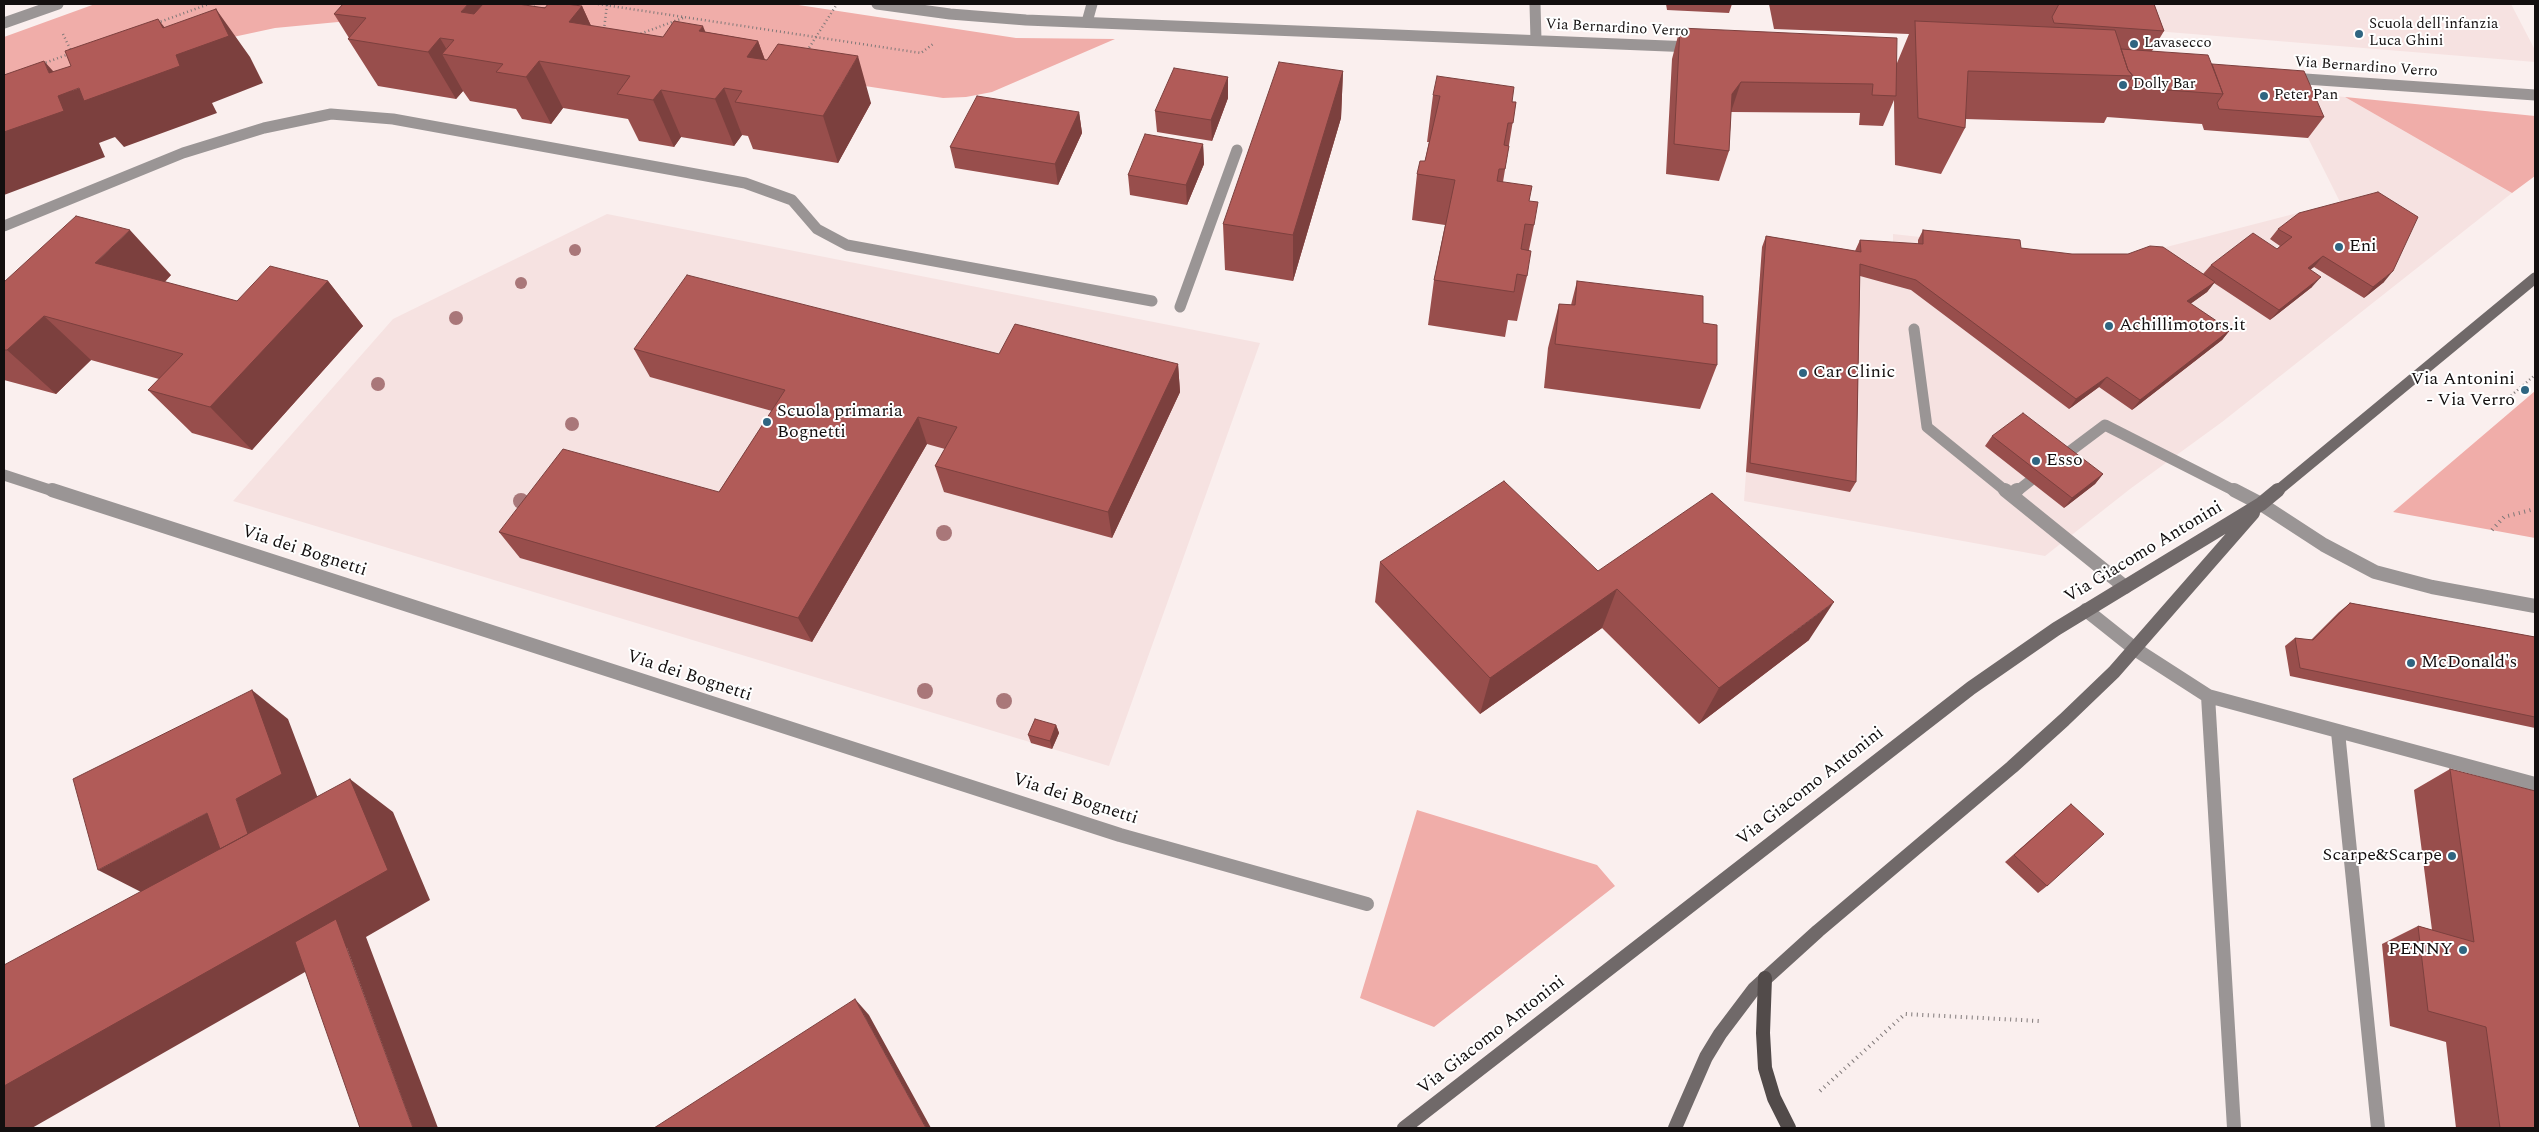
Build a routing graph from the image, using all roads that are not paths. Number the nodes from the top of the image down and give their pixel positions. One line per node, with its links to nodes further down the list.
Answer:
1 (58, 4): 6 (street)
2 (877, 4): 5 (street, Via Bernardino Verro)
3 (1092, 4): 5 (street)
4 (1535, 4): 7 (street)
5 (1088, 22): 7 (street, Via Bernardino Verro)
6 (4, 23)
7 (1536, 40): 8 (street, Via Bernardino Verro)
8 (1702, 48)
9 (2279, 77): 10 (street, Via Bernardino Verro)
10 (2535, 95)
11 (1237, 150): 15 (street)
12 (4, 226): 14 (street)
13 (2535, 278): 21 (main road, Via Giacomo Antonini)
14 (1152, 301)
15 (1180, 307)
16 (1914, 329): 20 (street)
17 (2061, 458): 21 (street)
18 (4, 476): 29 (street, Via dei Bognetti)
19 (2030, 481): 20 (street)
20 (2011, 495): 22 (street)
21 (2261, 504): 22 (main road, Via Giacomo Antonini); 23 (street); 25 (main road, Via Giacomo Antonini)
22 (2125, 587): 24 (main road, Via Giacomo Antonini)
23 (2535, 606)
24 (2086, 610): 25 (street); 31 (main road, Via Giacomo Antonini)
25 (2134, 649): 26 (street); 30 (main road, Via Giacomo Antonini)
26 (2208, 696): 27 (street); 34 (street)
27 (2338, 732): 28 (street); 35 (street)
28 (2535, 784)
29 (1366, 904)
30 (1765, 978): 32 (main road, Via Giacomo Antonini); 33 (main road)
31 (1404, 1128)
32 (1675, 1128)
33 (1789, 1128)
34 (2234, 1128)
35 (2378, 1128)

